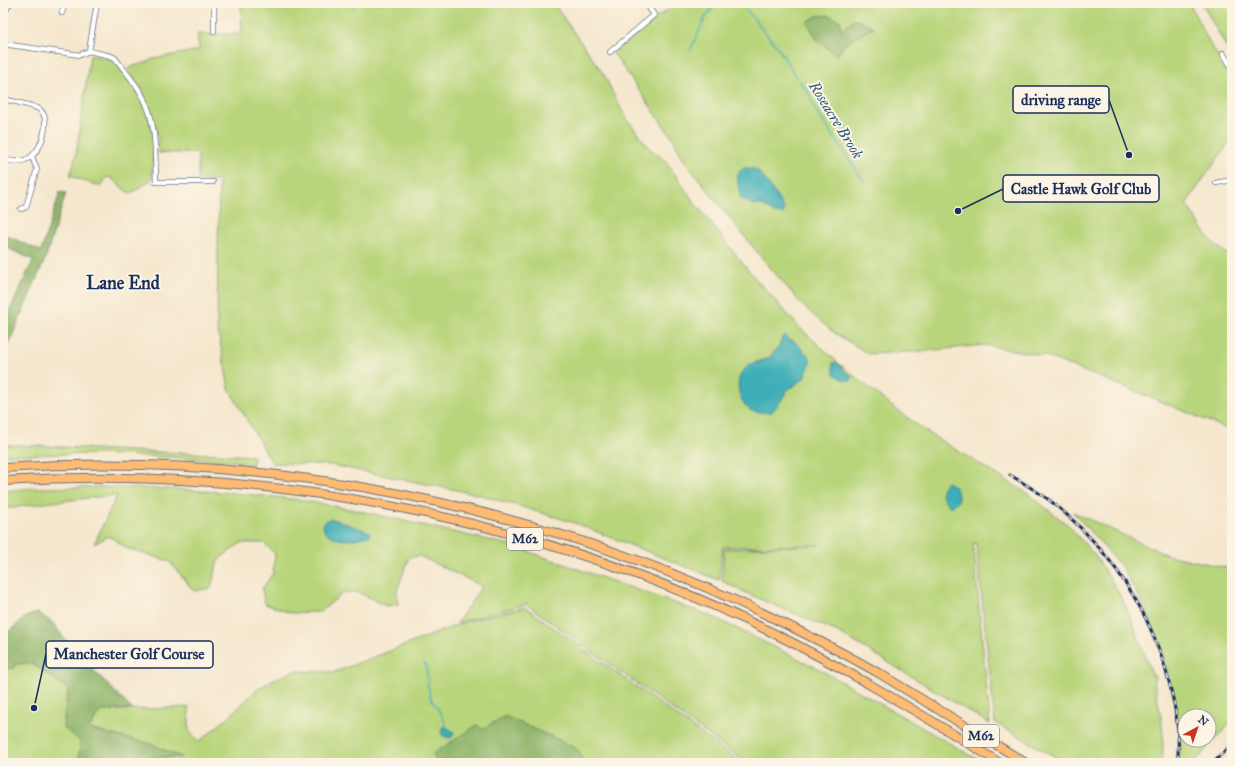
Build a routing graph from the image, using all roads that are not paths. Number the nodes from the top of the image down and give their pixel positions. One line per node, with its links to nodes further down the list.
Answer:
1 (10, 3): 6 (street)
2 (65, 3): 7 (street)
3 (98, 3): 10 (street)
4 (214, 3): 8 (street)
5 (646, 3): 11 (street)
6 (6, 10)
7 (62, 13)
8 (214, 32)
9 (3, 44): 10 (street)
10 (89, 51): 18 (street)
11 (610, 52)
12 (1223, 53): 13 (street)
13 (1232, 68)
14 (3, 99): 15 (street)
15 (32, 157): 16 (street); 20 (street)
16 (3, 159)
17 (1232, 180): 19 (street)
18 (214, 182)
19 (1216, 183)
20 (21, 209)
21 (3, 464): 22 (highway, M62)
22 (48, 465): 23 (highway, M62); 26 (highway, M62)
23 (3, 468)
24 (6, 481): 25 (highway, M62)
25 (1000, 763)
26 (1026, 763)

